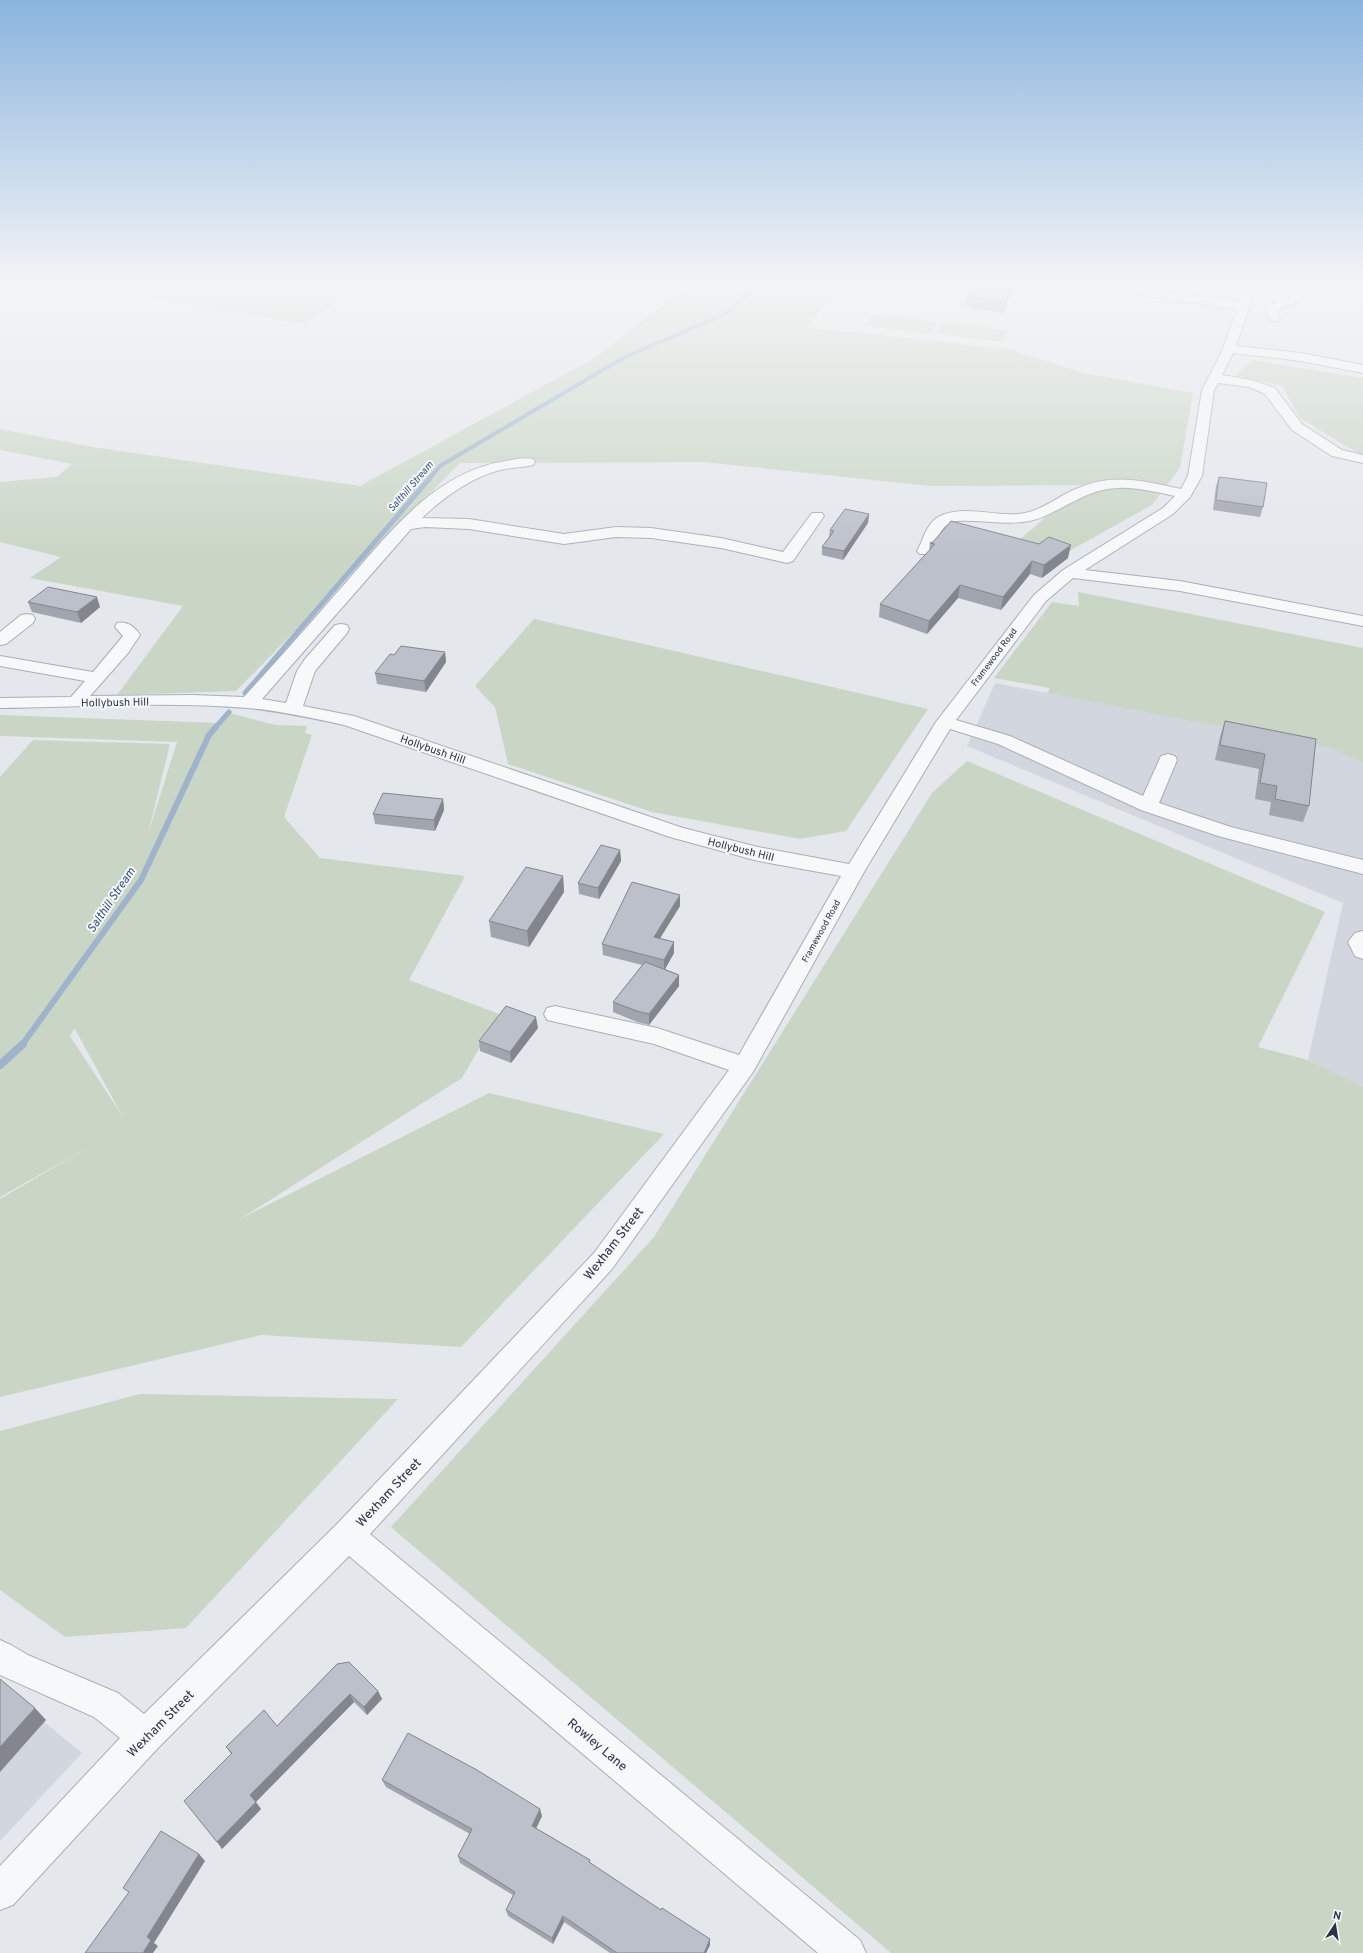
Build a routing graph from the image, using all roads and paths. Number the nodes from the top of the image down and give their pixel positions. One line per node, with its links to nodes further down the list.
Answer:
1 (1217, 372): 2 (street, Framewood Road)
2 (1214, 378): 3 (street); 5 (street, Framewood Road)
3 (1363, 459)
4 (528, 462): 7 (street)
5 (1186, 494): 8 (street); 9 (street, Framewood Road)
6 (817, 516): 7 (street)
7 (406, 525): 19 (street)
8 (925, 552)
9 (1069, 573): 11 (street); 21 (street, Framewood Road)
10 (26, 619): 14 (street)
11 (1363, 621)
12 (123, 627): 16 (street)
13 (341, 629): 20 (street)
14 (0, 640)
15 (0, 661): 16 (street)
16 (98, 678): 17 (street)
17 (76, 702): 18 (street, Hollybush Hill); 19 (street, Hollybush Hill)
18 (0, 703)
19 (249, 703): 20 (street, Hollybush Hill)
20 (293, 709): 25 (street, Hollybush Hill)
21 (945, 722): 23 (street); 25 (street, Framewood Road)
22 (1168, 760): 23 (street)
23 (1148, 806): 24 (street)
24 (1363, 867)
25 (854, 872): 29 (street, Framewood Road)
26 (1363, 938): 27 (street)
27 (1363, 951)
28 (555, 1014): 29 (street)
29 (745, 1066): 30 (street, Wexham Street)
30 (348, 1535): 32 (street, Wexham Street); 34 (street, Rowley Lane)
31 (0, 1656): 32 (street)
32 (145, 1737): 33 (street, Wexham Street)
33 (4, 1879)
34 (847, 1953)

